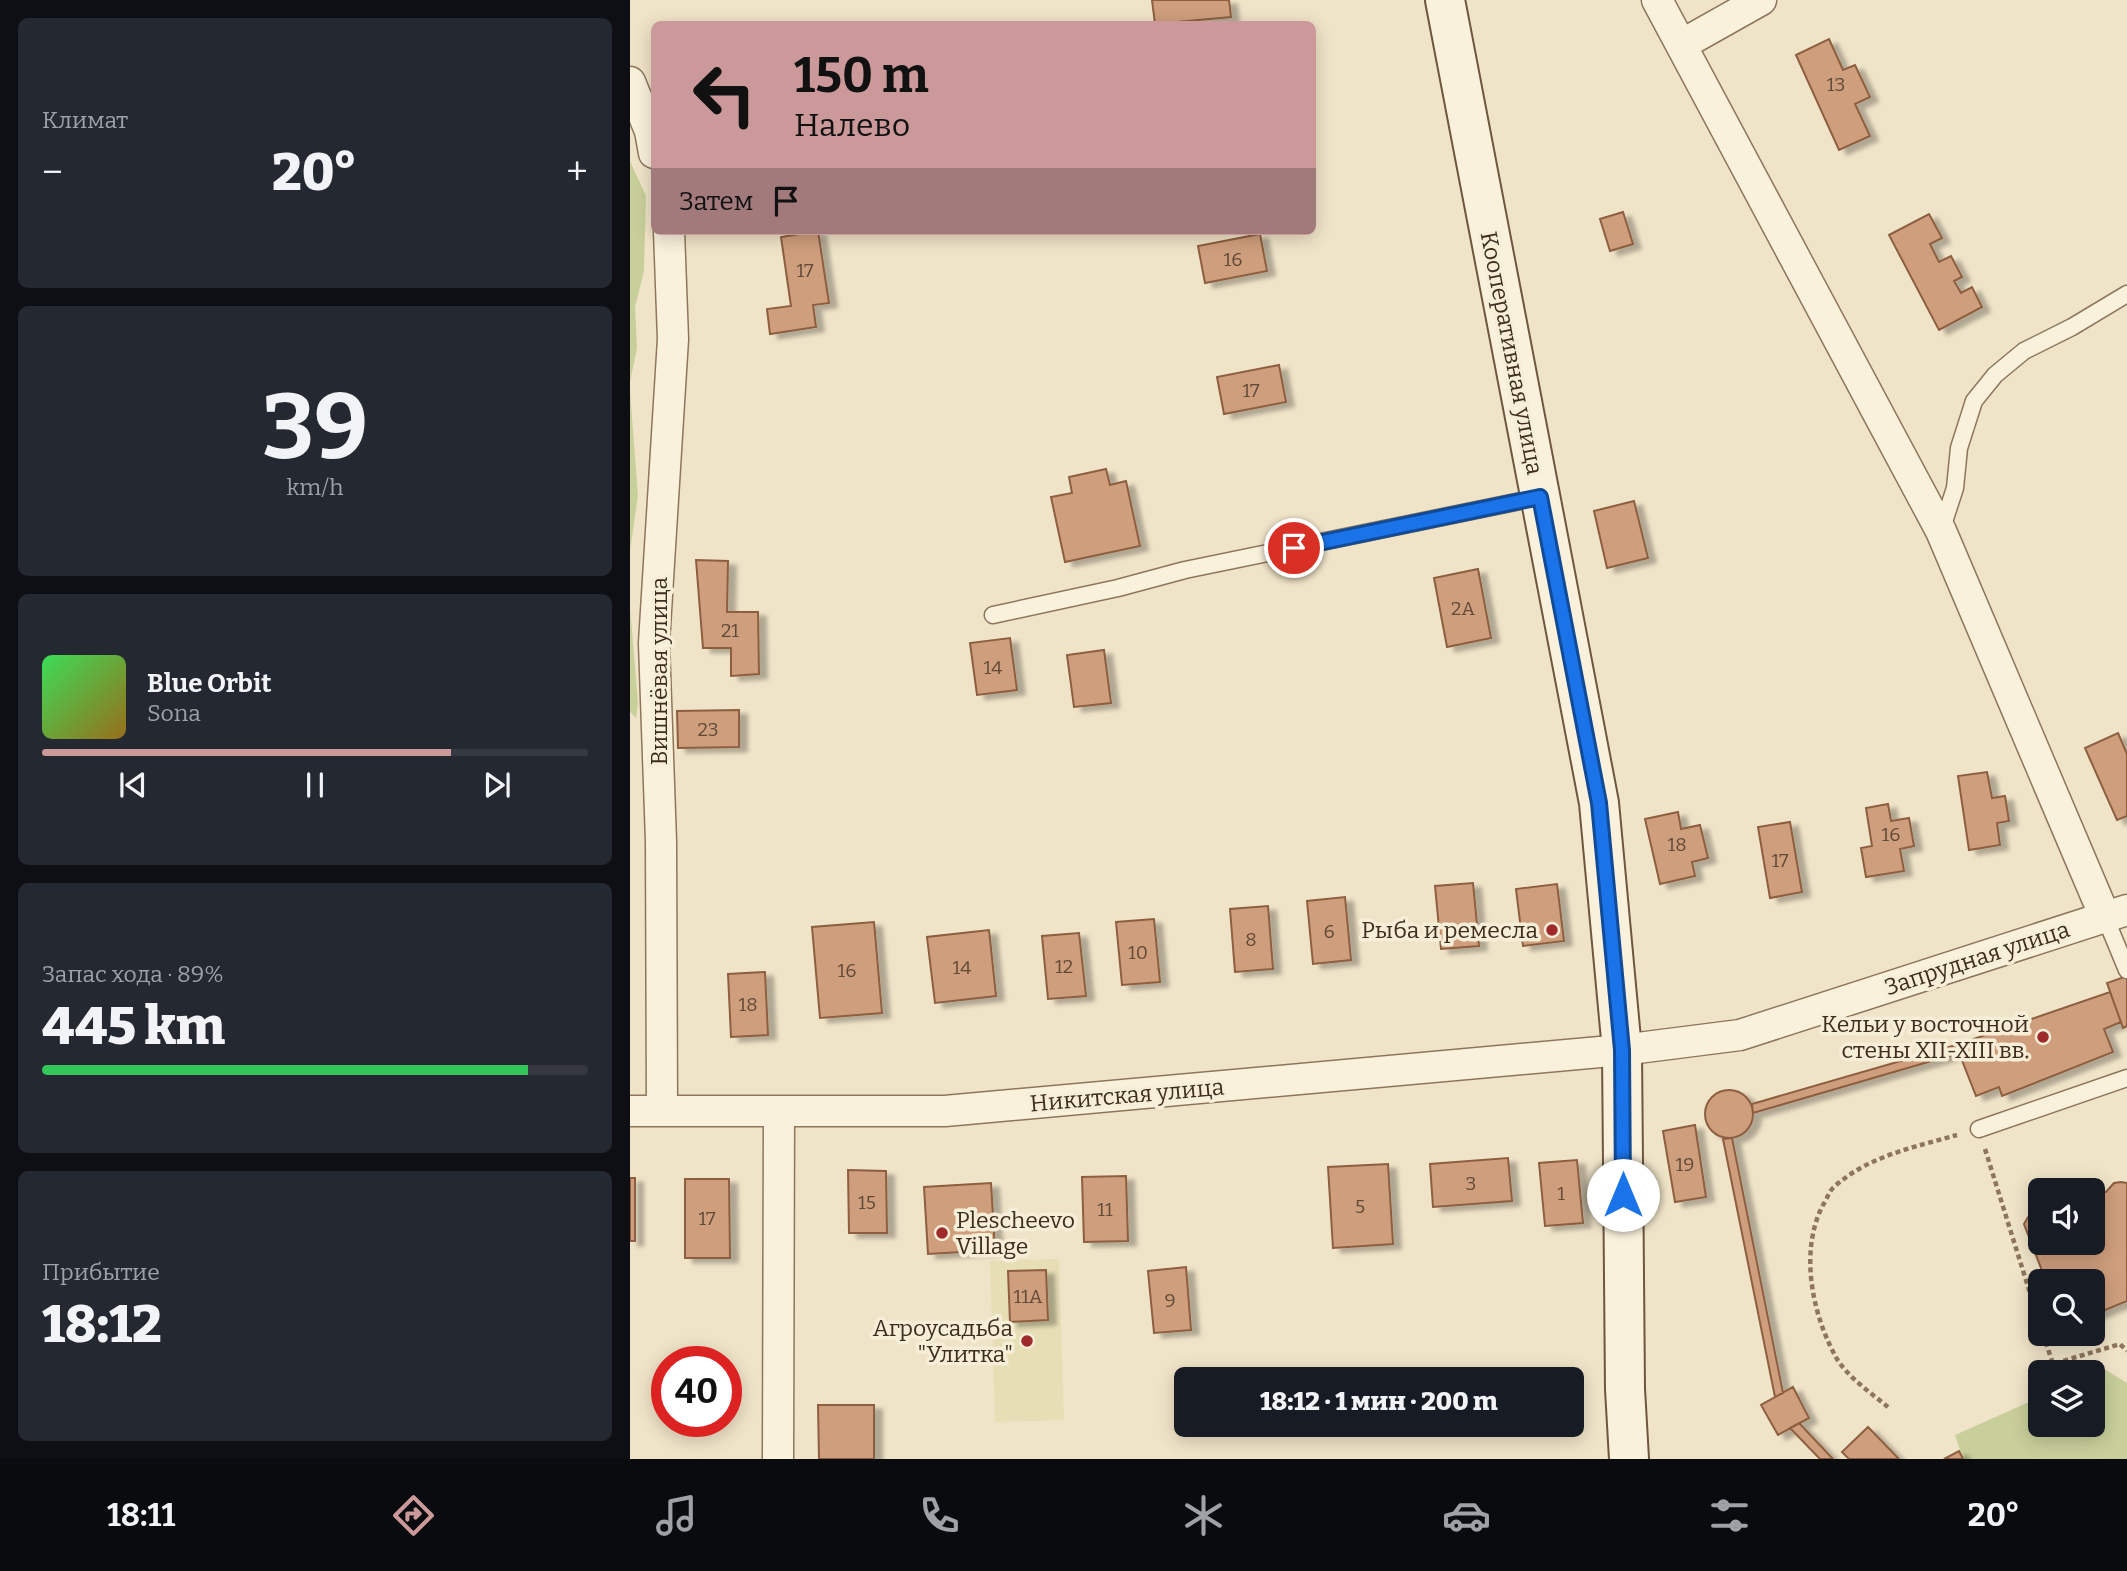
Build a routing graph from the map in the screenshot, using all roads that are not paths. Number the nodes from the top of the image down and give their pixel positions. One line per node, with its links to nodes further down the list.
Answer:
1 (1445, 0): 9 (street, Кооперативная улица)
2 (1657, 0): 4 (street)
3 (1761, 0): 4 (street)
4 (1681, 45): 10 (street)
5 (630, 82): 6 (street)
6 (651, 136)
7 (669, 235): 16 (street, Вишнёвая улица)
8 (2127, 295): 10 (lane)
9 (1540, 497): 11 (lane); 14 (street, Кооперативная улица)
10 (1941, 531): 12 (street)
11 (993, 615)
12 (2116, 913): 13 (lane); 14 (street, Запрудная улица)
13 (2127, 970)
14 (1622, 1050): 18 (street, Никитская улица); 21 (street, Кооперативная улица)
15 (2127, 1078): 19 (lane)
16 (662, 1110): 17 (street, Никитская улица); 18 (street, Никитская улица)
17 (630, 1111)
18 (779, 1112): 20 (street)
19 (1979, 1129)
20 (778, 1459)
21 (1629, 1459)

